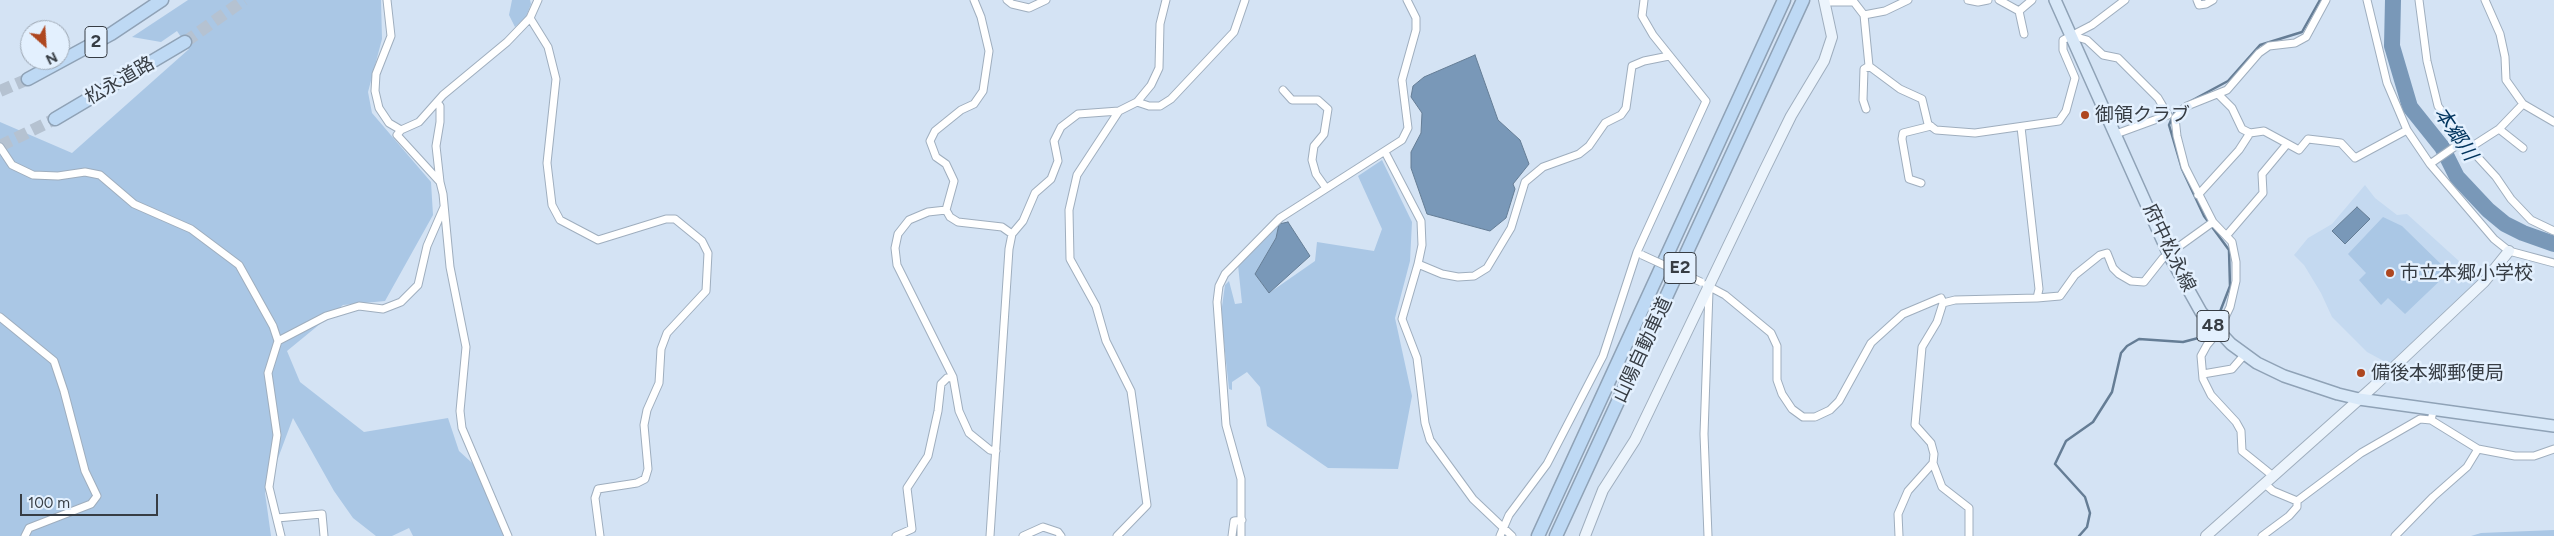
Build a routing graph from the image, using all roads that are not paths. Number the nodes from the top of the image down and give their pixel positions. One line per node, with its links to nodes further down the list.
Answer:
1 (162, 0): 35 (highway, 2)
2 (387, 0): 50 (street)
3 (538, 0): 29 (street)
4 (974, 0): 66 (street)
5 (1007, 0): 6 (street)
6 (1046, 0)
7 (1166, 0): 39 (street)
8 (1245, 0): 39 (street)
9 (1407, 0): 59 (street)
10 (1644, 0): 33 (street)
11 (1784, 0): 113 (highway, 山陽自動車道 / E2)
12 (1803, 0): 114 (highway, 山陽自動車道 / E2)
13 (1908, 0): 28 (street)
14 (1968, 0): 15 (street)
15 (1988, 0)
16 (1999, 0): 27 (street)
17 (2032, 0): 27 (street)
18 (2055, 0): 31 (main road, 府中松永線 / 48)
19 (2124, 0): 31 (street)
20 (2196, 0): 21 (street)
21 (2213, 0)
22 (2326, 0): 37 (street)
23 (2367, 0): 51 (street)
24 (2419, 0): 54 (street)
25 (2485, 0): 40 (street)
26 (1824, 1): 28 (street); 76 (street)
27 (2019, 11): 30 (street)
28 (1864, 15): 34 (street)
29 (530, 18): 38 (street); 103 (street)
30 (2024, 34)
31 (2073, 36): 43 (street); 48 (street); 53 (main road, 府中松永線 / 48)
32 (185, 42): 44 (highway, 松永道路 / 2)
33 (1669, 56): 72 (street); 75 (street)
34 (1868, 66): 41 (street); 47 (street)
35 (28, 79)
36 (1283, 90): 63 (street)
37 (2218, 94): 45 (street); 52 (street)
38 (438, 102): 50 (street); 61 (street)
39 (1137, 102): 42 (street)
40 (2523, 104): 46 (street); 49 (street)
41 (1866, 109)
42 (1119, 111): 69 (street); 108 (street)
43 (2168, 115): 45 (street); 53 (street)
44 (55, 118)
45 (2176, 118): 64 (street)
46 (2554, 122)
47 (1930, 126): 48 (street); 62 (street)
48 (2021, 127): 77 (street)
49 (2499, 129): 57 (street); 58 (street)
50 (401, 130): 61 (street)
51 (2407, 130): 55 (street); 60 (street)
52 (2250, 133): 55 (street); 64 (street)
53 (2116, 134): 73 (main road, 府中松永線 / 48)
54 (2461, 142): 57 (street); 60 (street)
55 (2287, 144): 70 (street)
56 (0, 147): 81 (street)
57 (2470, 147): 68 (street)
58 (2523, 148)
59 (1385, 152): 63 (street); 75 (street)
60 (2430, 164): 71 (street)
61 (440, 182): 65 (street)
62 (1921, 183)
63 (1326, 188): 97 (street)
64 (2198, 195): 67 (street)
65 (444, 207): 81 (street); 102 (street)
66 (946, 210): 69 (street); 84 (street)
67 (2213, 222): 70 (street); 73 (street)
68 (2554, 231)
69 (1012, 234): 91 (street)
70 (2227, 235): 80 (street)
71 (2509, 251): 74 (street); 85 (street)
72 (1639, 253): 76 (street, bridge); 98 (street)
73 (2169, 255): 77 (street); 80 (main road, 府中松永線 / 48)
74 (2553, 260)
75 (1418, 264): 98 (street)
76 (1705, 284): 78 (street); 115 (street); 116 (street)
77 (2037, 298): 78 (street)
78 (1943, 303): 92 (street)
79 (0, 317): 99 (street)
80 (2218, 332): 82 (main road, 府中松永線 / 48); 83 (street)
81 (278, 341): 96 (street)
82 (2245, 354): 83 (street); 85 (main road, 府中松永線 / 48)
83 (2203, 374): 93 (street)
84 (953, 377): 91 (street); 104 (street)
85 (2359, 399): 86 (main road, 府中松永線 / 48); 93 (street)
86 (2434, 408): 87 (street); 88 (main road, 府中松永線 / 48)
87 (2431, 420): 89 (street); 95 (street)
88 (2554, 426)
89 (2478, 449): 90 (street); 121 (street)
90 (2554, 449)
91 (996, 451): 105 (street)
92 (1933, 463): 117 (street); 118 (street)
93 (2273, 476): 94 (street)
94 (2265, 484): 95 (street); 119 (street)
95 (2297, 500): 120 (street)
96 (277, 518): 100 (street); 101 (street)
97 (1242, 520): 109 (street); 110 (street)
98 (1503, 527): 111 (street); 112 (street)
99 (25, 536)
100 (281, 536)
101 (324, 536)
102 (508, 536)
103 (600, 536)
104 (896, 536)
105 (990, 536)
106 (1022, 536): 107 (street)
107 (1062, 536)
108 (1117, 536)
109 (1232, 536)
110 (1241, 536)
111 (1500, 536)
112 (1512, 536)
113 (1538, 536)
114 (1556, 536)
115 (1585, 536)
116 (1708, 536)
117 (1898, 536)
118 (1969, 536)
119 (2206, 536)
120 (2262, 536)
121 (2395, 536)

